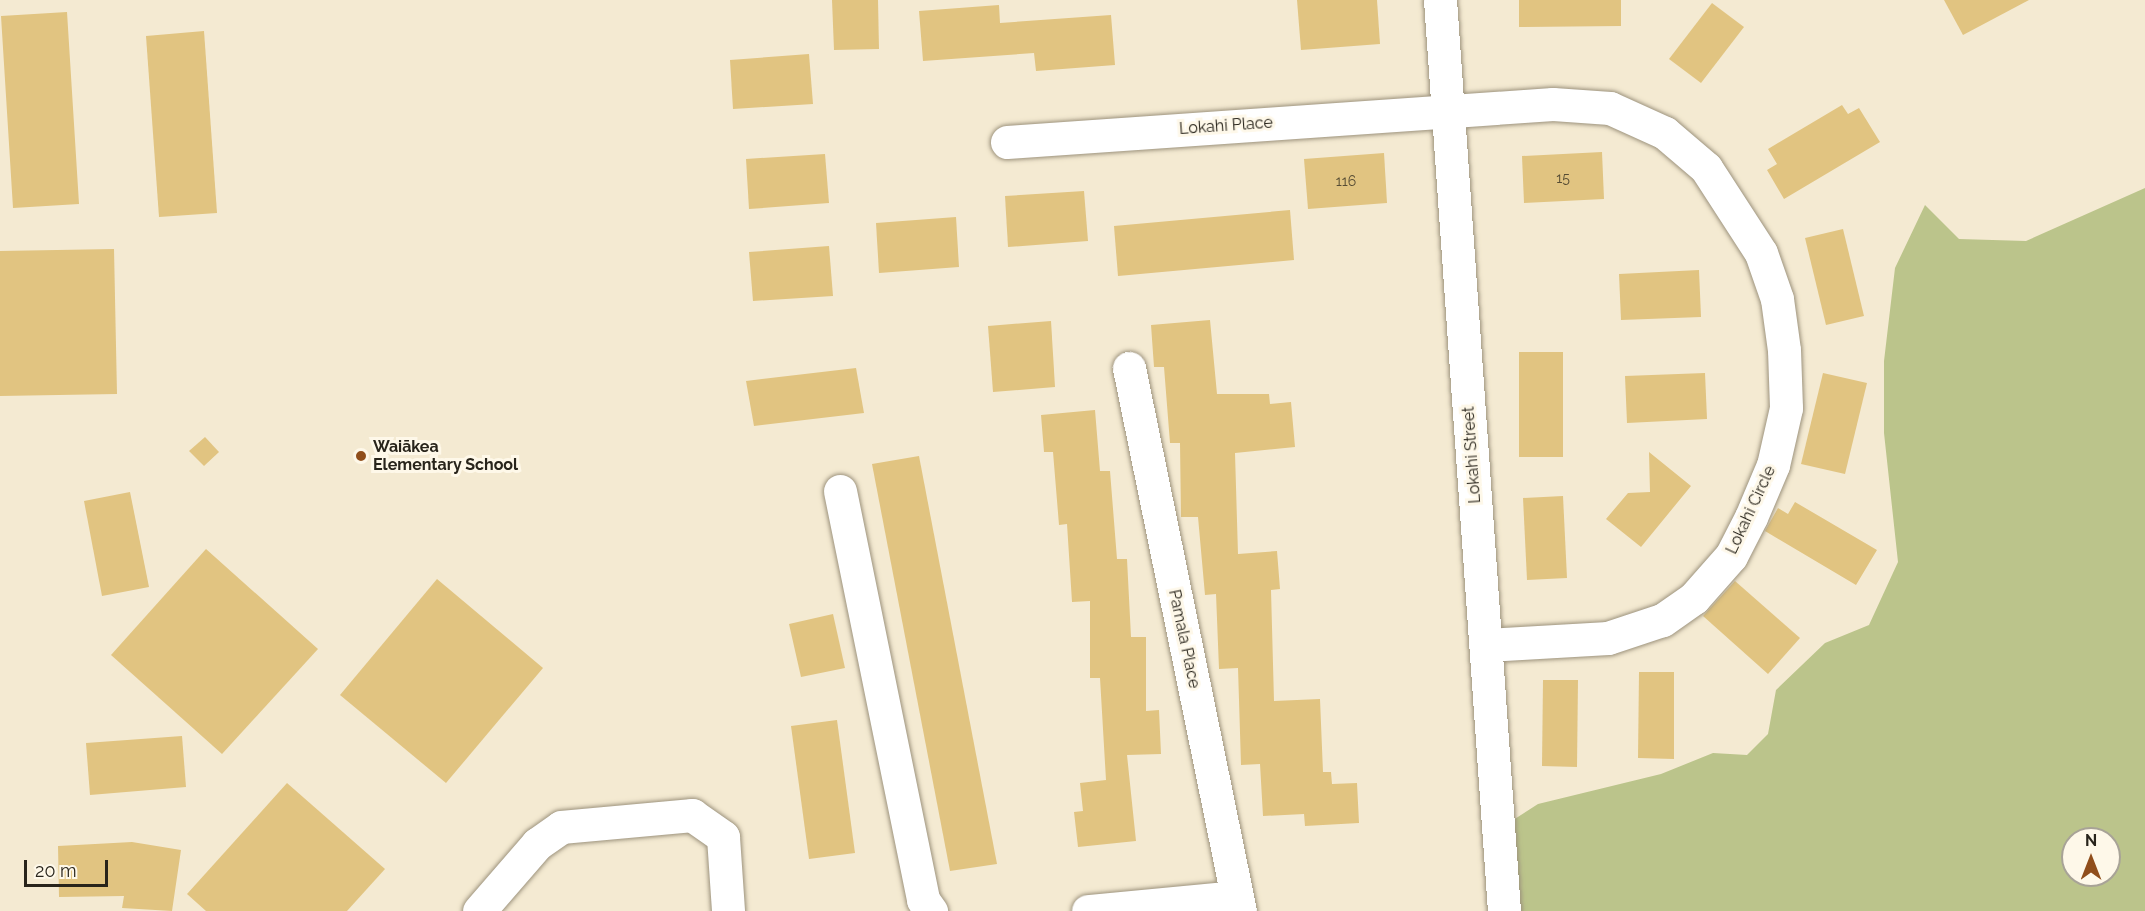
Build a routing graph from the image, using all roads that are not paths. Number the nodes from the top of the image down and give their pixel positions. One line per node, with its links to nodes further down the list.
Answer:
1 (1440, 0): 2 (street, Lokahi Street)
2 (1446, 112): 3 (street, Lokahi Place); 6 (street, Lokahi Street); 6 (street, Lokahi Circle)
3 (1007, 142)
4 (1128, 368): 7 (street, Pamala Place)
5 (840, 491): 10 (street)
6 (1486, 645): 12 (street, Lokahi Street)
7 (1238, 904): 11 (street)
8 (479, 911): 9 (street)
9 (728, 911)
10 (931, 911)
11 (1088, 911)
12 (1504, 911)

